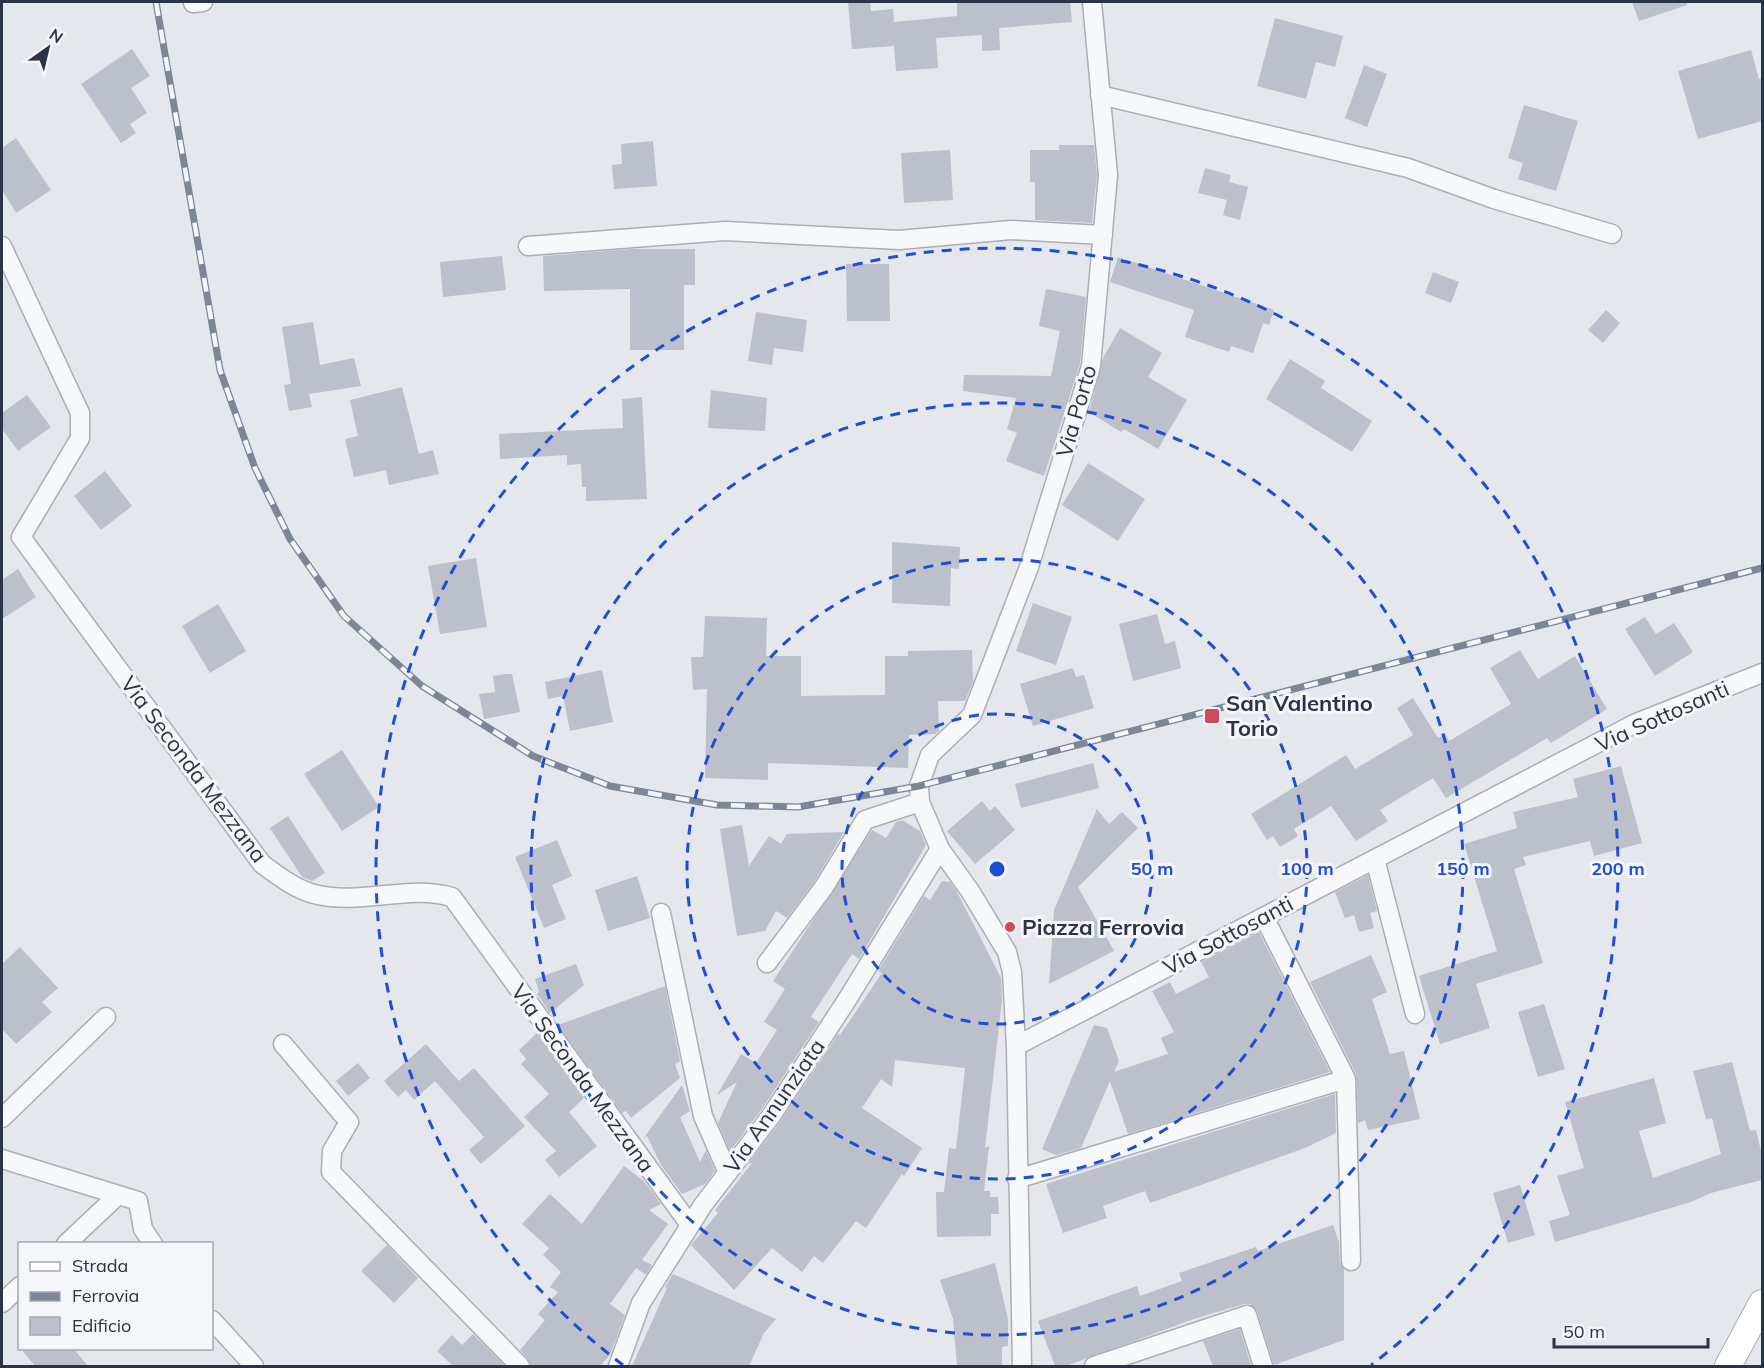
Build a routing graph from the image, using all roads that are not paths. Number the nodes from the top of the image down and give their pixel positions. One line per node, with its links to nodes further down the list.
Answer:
1 (1092, 2): 2 (street, Via Porto)
2 (1100, 95): 3 (street); 4 (street, Via Porto)
3 (1612, 234)
4 (1103, 235): 6 (street); 8 (street, Via Porto)
5 (2, 246): 24 (street, Via Seconda Mezzana)
6 (528, 246)
7 (1762, 673): 10 (street, Via Sottosanti)
8 (920, 794): 9 (street); 13 (street)
9 (940, 849): 17 (street); 21 (street, Via Annunziata)
10 (1375, 859): 12 (street, Via Sottosanti); 14 (street)
11 (661, 913): 21 (street)
12 (1264, 917): 17 (street, Via Sottosanti); 18 (street)
13 (767, 963)
14 (1415, 1014)
15 (106, 1017): 19 (street)
16 (283, 1044): 33 (street)
17 (1016, 1046): 22 (street)
18 (1346, 1079): 22 (street); 27 (street)
19 (2, 1118)
20 (2, 1159): 23 (street)
21 (728, 1173): 24 (street, Via Annunziata)
22 (1017, 1179): 35 (street)
23 (118, 1195): 25 (street); 26 (street)
24 (690, 1225): 34 (street, Via Annunziata)
25 (68, 1242)
26 (152, 1242)
27 (1350, 1261)
28 (18, 1288): 29 (street)
29 (2, 1303)
30 (1762, 1303): 38 (main road)
31 (213, 1321): 32 (street)
32 (254, 1366)
33 (519, 1366)
34 (618, 1366)
35 (1022, 1366)
36 (1094, 1366): 37 (street)
37 (1263, 1366)
38 (1728, 1366)

